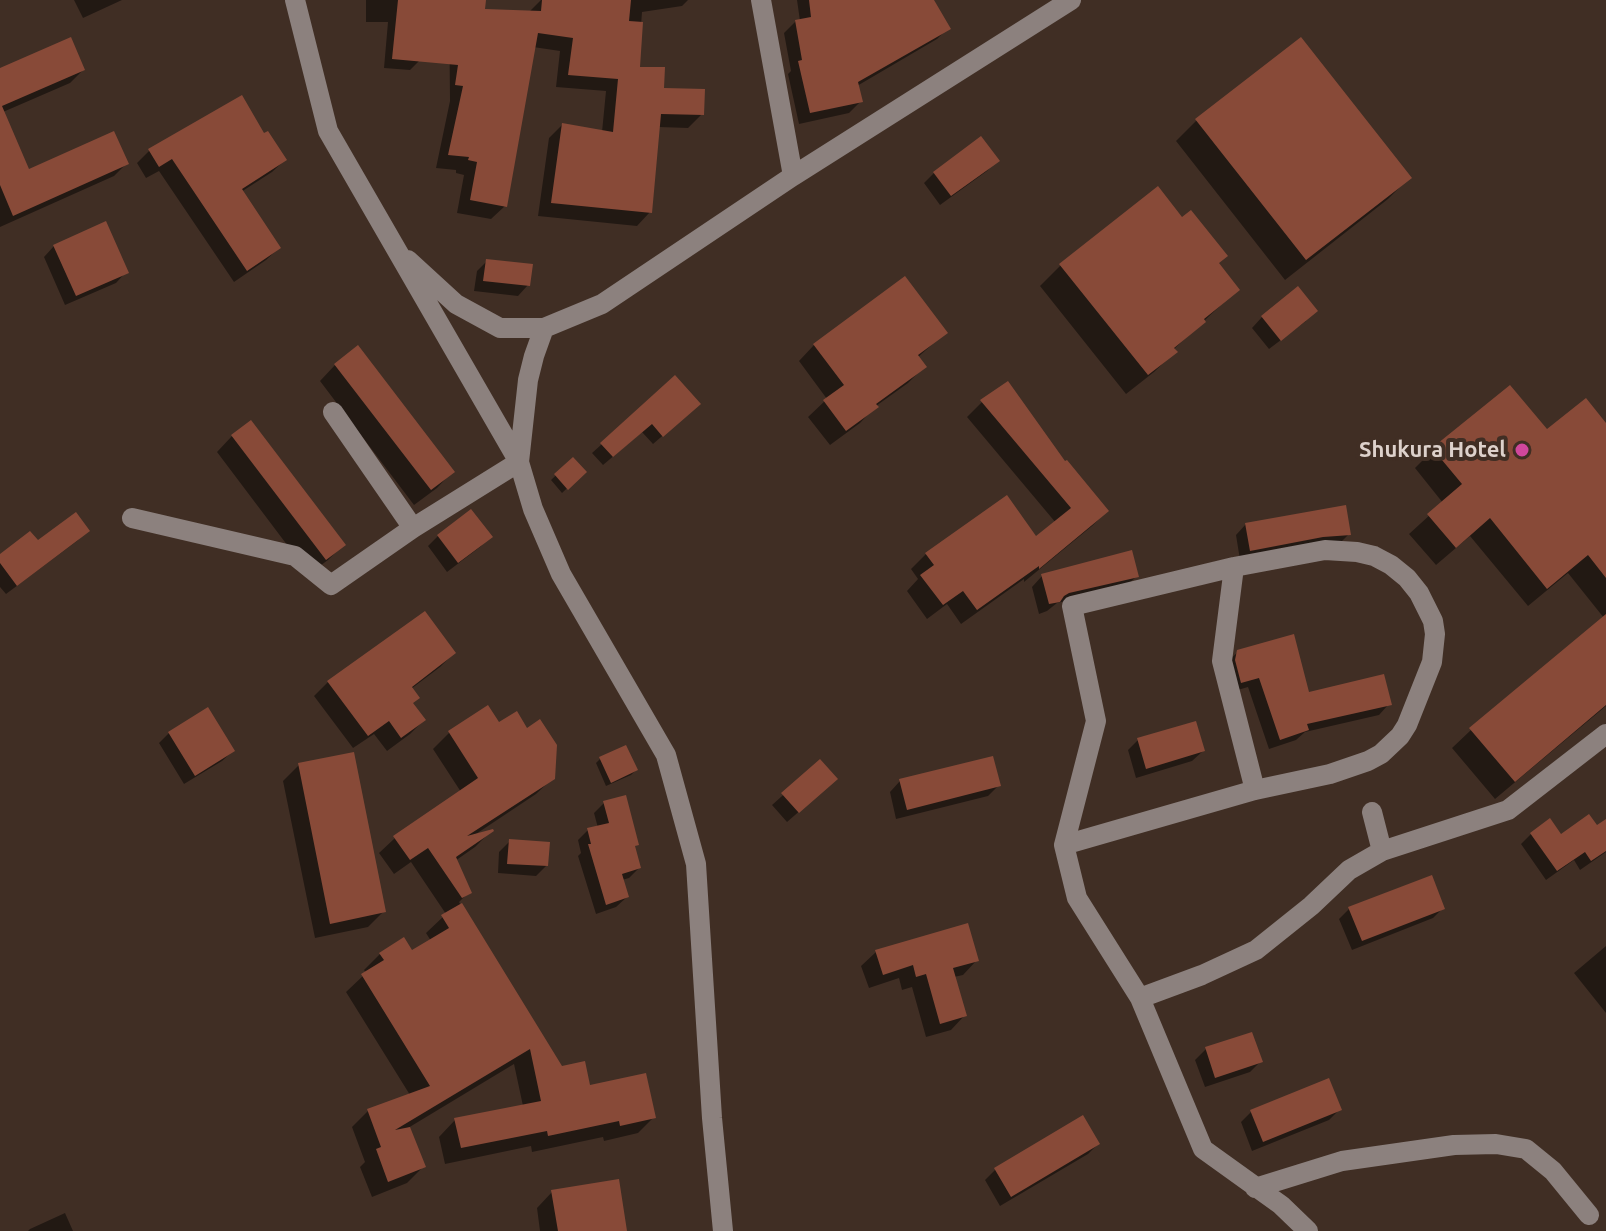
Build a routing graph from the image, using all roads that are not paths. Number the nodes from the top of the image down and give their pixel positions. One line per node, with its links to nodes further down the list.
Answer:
1 (295, 0): 5 (street)
2 (761, 0): 4 (street)
3 (1071, 0): 4 (street)
4 (793, 176): 6 (street)
5 (393, 246): 6 (street); 8 (street)
6 (544, 328): 8 (street)
7 (333, 412): 10 (street)
8 (519, 462): 10 (street); 20 (street)
9 (132, 518): 10 (street)
10 (413, 528)
11 (1234, 567): 13 (street); 13 (street); 15 (street)
12 (1606, 734): 16 (street)
13 (1255, 790): 15 (street)
14 (1372, 812): 16 (street)
15 (1064, 845): 17 (street)
16 (1382, 851): 17 (street)
17 (1140, 998): 18 (street)
18 (1255, 1188): 19 (street); 21 (street)
19 (1589, 1215)
20 (723, 1231)
21 (1308, 1231)

